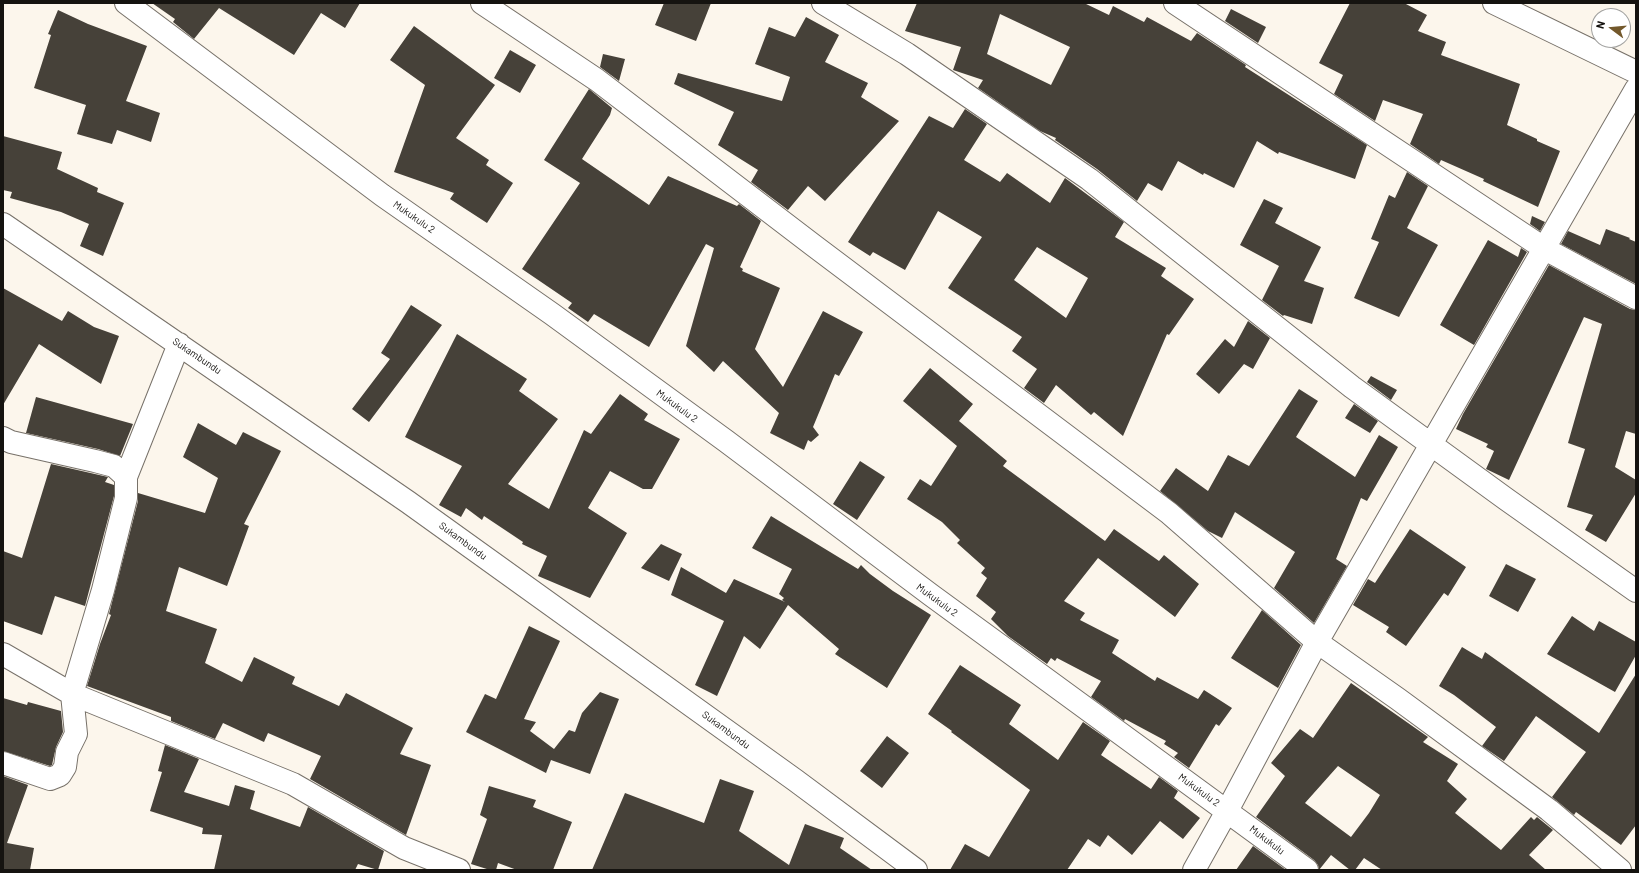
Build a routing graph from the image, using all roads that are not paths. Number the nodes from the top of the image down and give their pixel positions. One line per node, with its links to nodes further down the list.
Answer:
1 (126, 3): 20 (street, Mukukulu 2)
2 (482, 3): 16 (street)
3 (823, 3): 13 (street)
4 (1175, 3): 9 (street)
5 (1494, 3): 6 (street)
6 (1636, 72)
7 (1636, 89): 9 (street)
8 (3, 224): 11 (street, Sukambundu)
9 (1545, 248): 10 (street); 13 (street)
10 (1636, 298)
11 (179, 344): 14 (street); 22 (street, Sukambundu)
12 (3, 438): 14 (street)
13 (1431, 445): 15 (street); 16 (street)
14 (126, 476): 18 (street)
15 (1636, 591)
16 (1317, 642): 20 (street); 25 (street)
17 (3, 654): 18 (street)
18 (72, 694): 19 (street); 21 (street)
19 (3, 763)
20 (1227, 811): 23 (street); 24 (street, Mukukulu)
21 (459, 870)
22 (916, 870)
23 (1194, 870)
24 (1307, 870)
25 (1620, 870)

